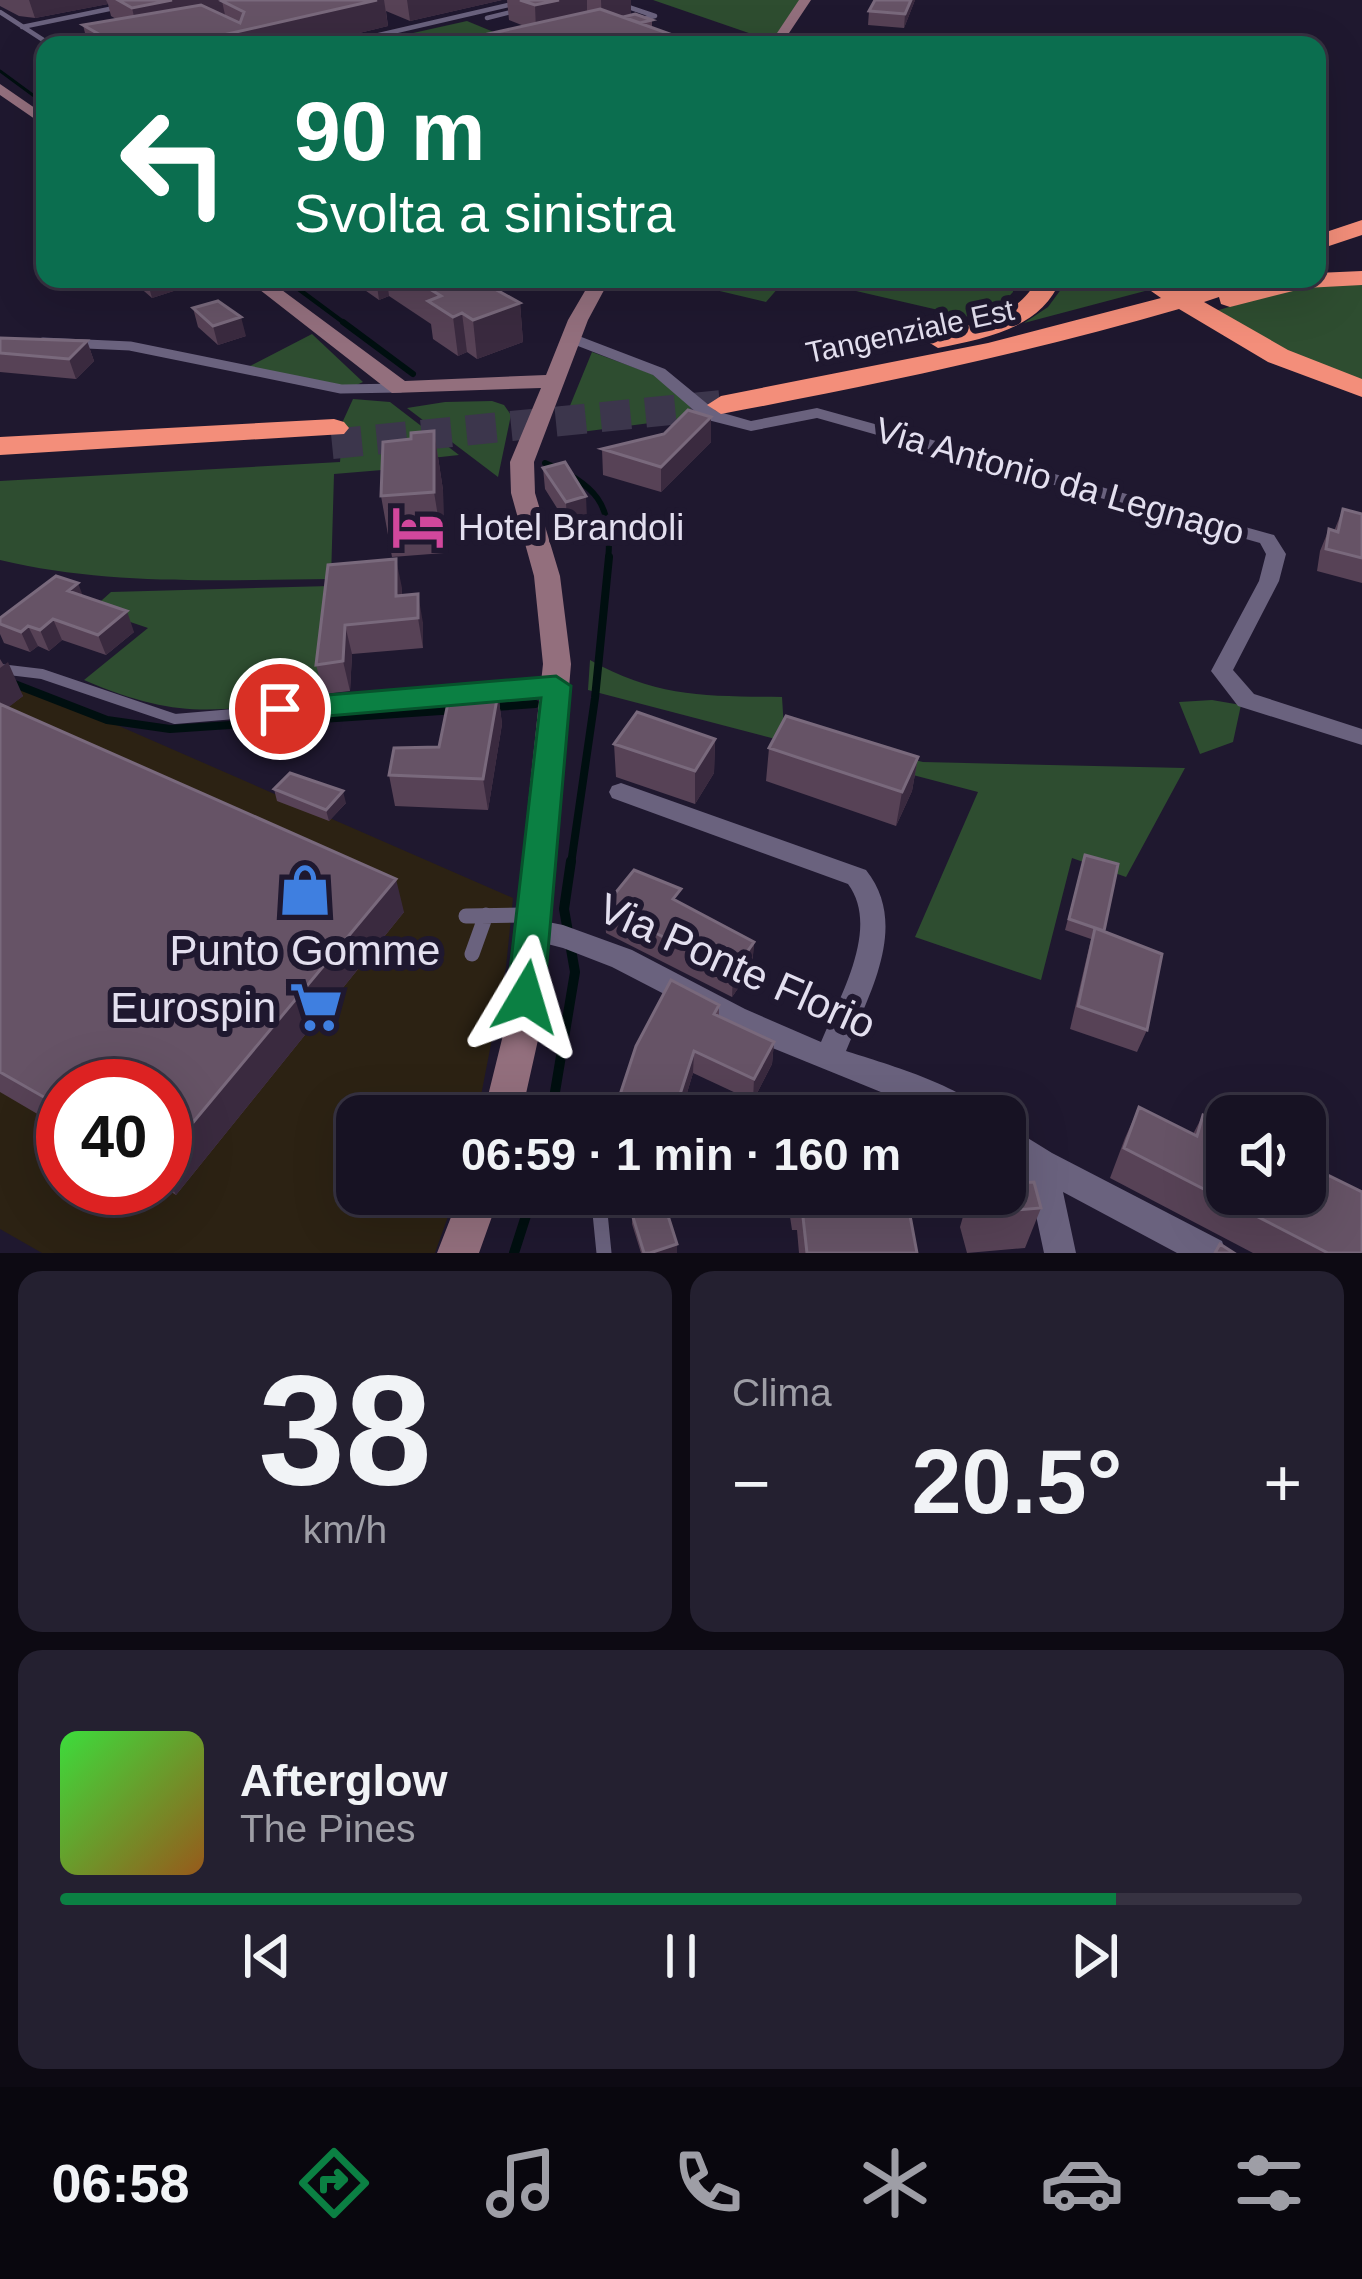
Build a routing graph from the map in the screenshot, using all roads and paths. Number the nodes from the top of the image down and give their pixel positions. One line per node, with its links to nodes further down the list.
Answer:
1 (525, 0): 7 (lane)
2 (608, 0): 11 (lane)
3 (805, 0): 16 (street)
4 (135, 4): 12 (lane)
5 (521, 10): 8 (lane)
6 (0, 12): 12 (lane)
7 (476, 13): 8 (lane); 13 (lane)
8 (488, 18): 10 (lane)
9 (387, 19): 13 (lane)
10 (503, 25)
11 (619, 25)
12 (22, 27): 14 (lane)
13 (409, 28): 15 (lane)
14 (39, 36)
15 (375, 36)
16 (782, 36)
17 (0, 88): 18 (street)
18 (36, 115)
19 (1362, 223): 20 (highway); 21 (highway)
20 (1326, 224)
21 (1326, 239)
22 (1362, 242): 23 (highway)
23 (1326, 254)
24 (1362, 278): 25 (highway)
25 (1326, 279)
26 (267, 288): 37 (street)
27 (597, 288): 33 (street)
28 (1044, 288): 35 (highway)
29 (1181, 288): 32 (highway, Tangenziale Est)
30 (1181, 288): 35 (highway, Tangenziale Est)
31 (1202, 288): 32 (highway)
32 (1151, 292): 35 (highway, Tangenziale Est); 38 (highway)
33 (571, 338): 36 (street); 43 (street, Via Antonio da Legnago)
34 (27, 344): 37 (lane)
35 (772, 380)
36 (554, 381): 37 (street); 42 (street)
37 (400, 388)
38 (1362, 389)
39 (0, 446): 40 (highway)
40 (0, 464)
41 (0, 669): 42 (lane)
42 (556, 686): 47 (street)
43 (1362, 737)
44 (621, 792): 49 (street)
45 (486, 915): 46 (lane); 47 (lane); 48 (lane)
46 (466, 916)
47 (540, 926): 49 (street, Via Ponte Florio); 50 (street)
48 (472, 954)
49 (829, 1056): 51 (street, Via Ponte Florio)
50 (507, 1095)
51 (932, 1095)
52 (1026, 1154): 53 (street)
53 (1041, 1164): 58 (street); 59 (street)
54 (472, 1215): 56 (street)
55 (600, 1215): 57 (lane)
56 (458, 1253)
57 (604, 1253)
58 (1060, 1253)
59 (1210, 1253)

